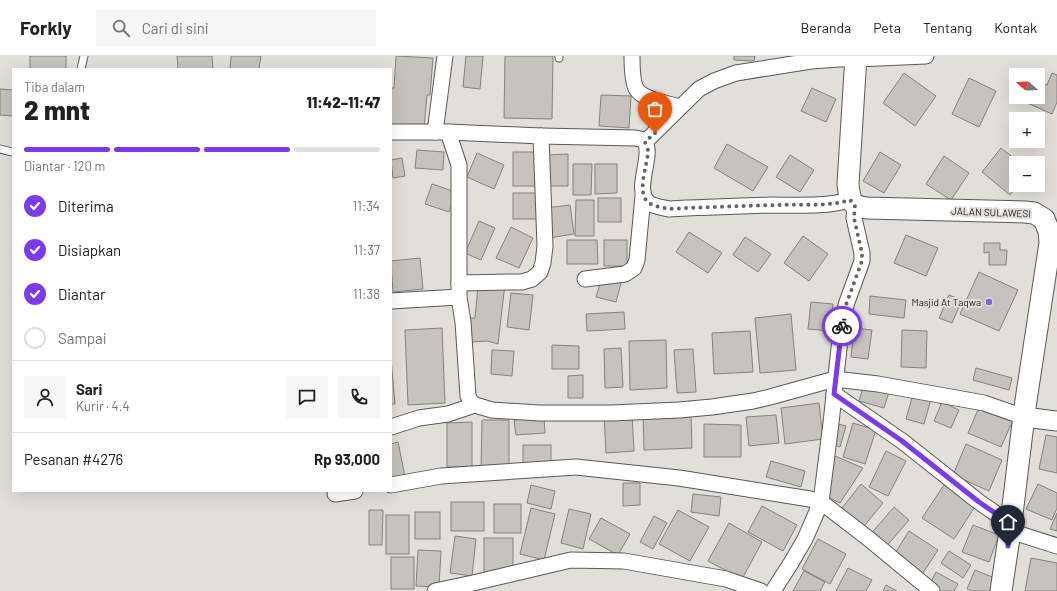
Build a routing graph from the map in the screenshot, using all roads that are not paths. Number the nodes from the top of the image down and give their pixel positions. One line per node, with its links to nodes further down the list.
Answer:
1 (84, 56): 6 (lane)
2 (445, 56): 9 (street)
3 (632, 56): 7 (street)
4 (926, 56): 5 (street)
5 (856, 58): 7 (street); 15 (main road)
6 (80, 68)
7 (680, 107): 11 (street)
8 (392, 132): 9 (street)
9 (442, 132): 10 (street); 17 (street)
10 (541, 136): 11 (street); 17 (street)
11 (645, 142): 14 (street)
12 (0, 149): 13 (lane)
13 (12, 152)
14 (643, 196): 15 (street); 16 (street)
15 (853, 203): 19 (street); 21 (main road, JALAN SULAWESI)
16 (585, 279)
17 (459, 290): 18 (street); 20 (street)
18 (392, 301)
19 (834, 387): 20 (street); 21 (street); 27 (street); 28 (street)
20 (475, 405): 23 (street)
21 (1024, 417): 22 (street); 28 (main road, JALAN SULAWESI)
22 (1057, 421)
23 (392, 426)
24 (392, 485): 27 (street)
25 (348, 492): 26 (street)
26 (335, 494)
27 (821, 502): 32 (street); 33 (street)
28 (1010, 528): 29 (street); 34 (main road, JALAN SULAWESI)
29 (1057, 546)
30 (434, 591): 31 (street)
31 (761, 591)
32 (773, 591)
33 (932, 591)
34 (1001, 591)

